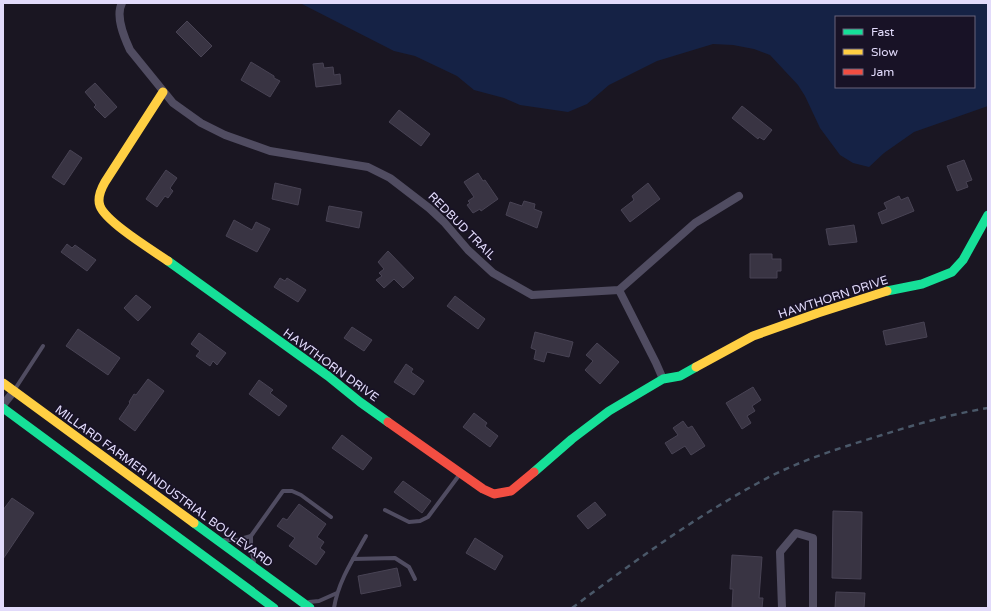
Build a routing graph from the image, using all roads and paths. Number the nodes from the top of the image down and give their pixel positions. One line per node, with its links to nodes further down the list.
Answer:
1 (122, 3): 2 (street, REDBUD TRAIL)
2 (163, 92): 5 (street, REDBUD TRAIL); 11 (street, HAWTHORN DRIVE)
3 (739, 196): 5 (street)
4 (988, 215): 7 (street, HAWTHORN DRIVE)
5 (619, 290): 7 (street)
6 (44, 346): 9 (lane)
7 (663, 379): 11 (street, HAWTHORN DRIVE)
8 (3, 382): 9 (street, MILLARD FARMER INDUSTRIAL BOULEVARD)
9 (14, 390): 10 (street); 16 (street, MILLARD FARMER INDUSTRIAL BOULEVARD)
10 (3, 407): 22 (street)
11 (460, 473): 12 (lane)
12 (385, 510)
13 (331, 517): 14 (lane)
14 (251, 536): 16 (lane); 18 (lane)
15 (366, 536): 17 (lane)
16 (218, 541): 18 (street, MILLARD FARMER INDUSTRIAL BOULEVARD)
17 (353, 559): 19 (lane); 20 (lane)
18 (256, 568): 21 (street, MILLARD FARMER INDUSTRIAL BOULEVARD)
19 (415, 579)
20 (337, 593): 21 (lane); 23 (lane)
21 (307, 605)
22 (274, 608)
23 (334, 608)
24 (782, 608): 25 (street)
25 (813, 608)

